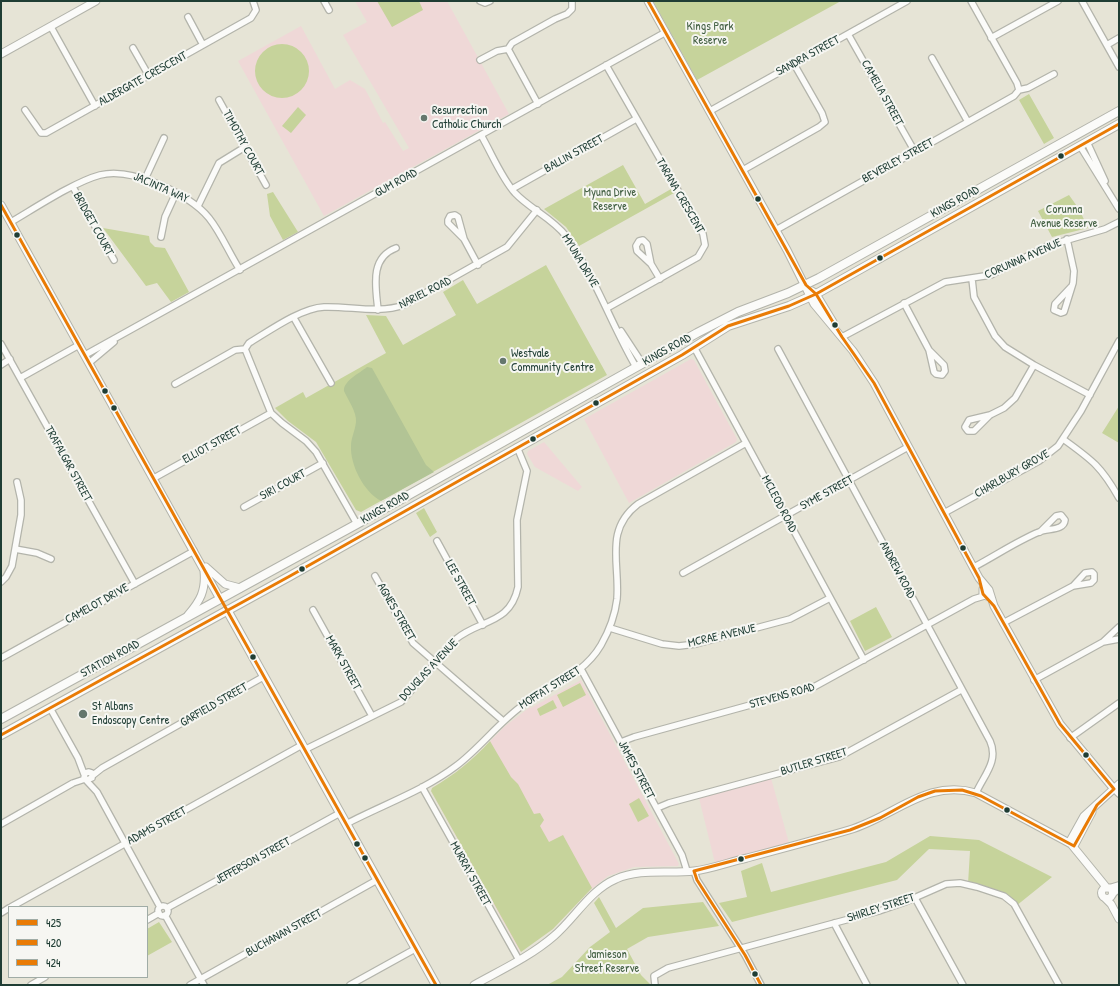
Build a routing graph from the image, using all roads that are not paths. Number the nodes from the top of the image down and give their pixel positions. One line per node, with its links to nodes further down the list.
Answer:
1 (96, 1): 14 (street)
2 (253, 1): 19 (street, ALDERGATE CRESCENT)
3 (324, 1): 12 (street)
4 (480, 1): 5 (street)
5 (490, 1)
6 (572, 1): 22 (street)
7 (648, 1): 15 (street)
8 (907, 1): 16 (street, SANDRA STREET)
9 (971, 1): 17 (street)
10 (1058, 1): 17 (street)
11 (1082, 1): 20 (street)
12 (329, 10)
13 (188, 16): 19 (street)
14 (51, 26): 23 (street); 34 (street)
15 (666, 32): 27 (street, GUM ROAD); 36 (street)
16 (848, 34): 26 (street, SANDRA STREET); 46 (street, CAMELIA STREET)
17 (991, 38): 31 (street)
18 (1119, 38): 20 (street)
19 (204, 45): 30 (street, ALDERGATE CRESCENT)
20 (1106, 45): 28 (street)
21 (133, 48): 30 (street)
22 (508, 49): 25 (street); 33 (street)
23 (1, 54)
24 (932, 58): 39 (street)
25 (480, 60)
26 (794, 64): 36 (street, SANDRA STREET); 47 (street)
27 (606, 66): 33 (street, GUM ROAD); 38 (street, TARANA CRESCENT)
28 (1119, 67)
29 (1054, 74): 31 (street, BEVERLEY STREET)
30 (149, 76): 34 (street, ALDERGATE CRESCENT)
31 (1019, 90): 39 (street, BEVERLEY STREET)
32 (219, 100): 45 (street, TIMOTHY COURT)
33 (538, 104): 42 (street, GUM ROAD)
34 (95, 106): 35 (street, ALDERGATE CRESCENT)
35 (25, 110)
36 (710, 111): 47 (street)
37 (1119, 111): 41 (main road, KINGS ROAD)
38 (636, 119): 51 (street, BALLIN STREET); 68 (street, TARANA CRESCENT)
39 (968, 122): 46 (street, BEVERLEY STREET)
40 (1119, 124): 44 (main road, KINGS ROAD)
41 (1078, 134): 44 (main road); 70 (main road, KINGS ROAD)
42 (481, 135): 51 (street, MYUNA DRIVE); 67 (street, GUM ROAD)
43 (164, 138): 48 (street)
44 (1083, 144): 55 (street); 72 (main road, KINGS ROAD)
45 (245, 147): 49 (street, TIMOTHY COURT); 54 (street)
46 (915, 152): 59 (street, BEVERLEY STREET)
47 (742, 170): 59 (street)
48 (145, 179): 50 (street, JACINTA WAY); 52 (street, JACINTA WAY)
49 (266, 185)
50 (73, 187): 57 (street, JACINTA WAY); 64 (street, BRIDGET COURT)
51 (512, 189): 56 (street, MYUNA DRIVE)
52 (176, 193): 54 (street, JACINTA WAY); 60 (street)
53 (1, 204): 57 (street)
54 (198, 206): 67 (street, JACINTA WAY)
55 (1118, 207)
56 (537, 210): 66 (street, NARIEL ROAD); 74 (street, MYUNA DRIVE)
57 (11, 222): 81 (street)
58 (1119, 222): 62 (street, CORUNNA AVENUE)
59 (776, 230): 70 (street)
60 (161, 237)
61 (464, 239): 66 (street)
62 (1067, 239): 69 (street, CORUNNA AVENUE); 71 (street)
63 (396, 248): 75 (street)
64 (114, 260)
65 (651, 264): 68 (street)
66 (478, 265): 75 (street, NARIEL ROAD)
67 (240, 270): 77 (street, GUM ROAD)
68 (660, 279): 74 (street, TARANA CRESCENT)
69 (972, 279): 73 (street, CORUNNA AVENUE); 91 (street)
70 (806, 285): 72 (street); 90 (main road, KINGS ROAD)
71 (1071, 287)
72 (813, 295): 78 (street); 82 (main road, KINGS ROAD)
73 (904, 303): 78 (street, CORUNNA AVENUE); 85 (street)
74 (607, 308): 90 (street, MYUNA DRIVE)
75 (378, 310): 76 (street, NARIEL ROAD)
76 (294, 318): 83 (street, NARIEL ROAD); 94 (street)
77 (126, 334): 86 (street, GUM ROAD); 88 (street, GUM ROAD)
78 (842, 338): 102 (street)
79 (1119, 341): 96 (street, CHARLBURY GROVE)
80 (1, 344): 87 (street, TRAFALGAR STREET)
81 (79, 345): 86 (street); 93 (street)
82 (694, 347): 92 (main road, KINGS ROAD); 101 (street, MCLEOD ROAD)
83 (245, 348): 95 (street, NARIEL ROAD); 97 (street)
84 (778, 349): 106 (street, ANDREW ROAD)
85 (929, 350)
86 (85, 356): 88 (street)
87 (10, 359): 89 (street); 93 (street, TRAFALGAR STREET)
88 (90, 363): 105 (street)
89 (1, 365)
90 (639, 365): 92 (main road); 99 (main road, KINGS ROAD)
91 (1034, 366): 96 (street); 98 (street)
92 (646, 375): 103 (main road, KINGS ROAD)
93 (20, 378): 124 (street, TRAFALGAR STREET)
94 (331, 383)
95 (175, 384)
96 (1090, 395): 100 (street, CHARLBURY GROVE)
97 (271, 413): 104 (street); 105 (street, ELLIOT STREET)
98 (990, 415)
99 (511, 438): 103 (main road); 112 (main road, KINGS ROAD)
100 (1063, 439): 108 (street); 110 (street, CHARLBURY GROVE)
101 (746, 443): 111 (street, MCLEOD ROAD); 137 (street, MOFFAT STREET)
102 (908, 447): 106 (street, SYME STREET); 110 (street)
103 (517, 448): 114 (main road, KINGS ROAD); 134 (street, DOUGLAS AVENUE)
104 (323, 463): 109 (street, SIRI COURT); 112 (street)
105 (154, 478): 117 (street)
106 (849, 480): 111 (street, SYME STREET); 135 (street, ANDREW ROAD)
107 (17, 482): 116 (street)
108 (1119, 498)
109 (244, 507)
110 (944, 513): 119 (street)
111 (785, 516): 121 (street, SYME STREET); 129 (street, MCLEOD ROAD)
112 (357, 524): 114 (main road); 126 (main road, KINGS ROAD)
113 (1040, 532): 119 (street)
114 (362, 534): 130 (main road, KINGS ROAD)
115 (437, 541): 134 (street, LEE STREET)
116 (15, 548): 118 (street); 123 (street)
117 (196, 554): 120 (street); 124 (street, CAMELOT DRIVE); 126 (street)
118 (51, 559)
119 (974, 568): 127 (street)
120 (204, 569): 128 (street); 132 (street)
121 (683, 573)
122 (375, 576): 142 (street, AGNES STREET)
123 (1, 582)
124 (135, 584): 140 (street, CAMELOT DRIVE)
125 (1073, 586): 133 (street)
126 (240, 588): 128 (main road, KINGS ROAD)
127 (985, 593): 133 (street); 135 (street, STEVENS ROAD)
128 (220, 598): 130 (main road); 132 (main road, STATION ROAD)
129 (830, 598): 137 (street, MCRAE AVENUE); 141 (street, MCLEOD ROAD)
130 (227, 610): 144 (main road); 149 (main road, STATION ROAD)
131 (313, 610): 150 (street, MARK STREET)
132 (186, 617): 147 (main road, STATION ROAD)
133 (1003, 623): 145 (street)
134 (483, 625): 142 (street, DOUGLAS AVENUE)
135 (927, 625): 141 (street, STEVENS ROAD); 146 (street, ANDREW ROAD)
136 (1119, 627): 139 (street)
137 (610, 628): 143 (street, MOFFAT STREET)
138 (1119, 639): 139 (street)
139 (1103, 642): 145 (street)
140 (1, 658)
141 (864, 660): 155 (street, STEVENS ROAD)
142 (436, 663): 150 (street, DOUGLAS AVENUE); 152 (street, AGNES STREET)
143 (581, 669): 152 (street, MOFFAT STREET); 155 (street, JAMES STREET)
144 (264, 677): 156 (main road); 157 (street, GARFIELD STREET)
145 (1034, 680): 154 (street)
146 (961, 690): 160 (street, ANDREW ROAD); 161 (street, BUTLER STREET)
147 (43, 696): 149 (main road); 151 (main road, STATION ROAD)
148 (1119, 703): 154 (street)
149 (50, 708): 153 (main road, STATION ROAD); 157 (street)
150 (372, 716): 156 (street, DOUGLAS AVENUE)
151 (1, 720)
152 (502, 720): 158 (street, MOFFAT STREET)
153 (1, 735)
154 (1070, 738): 159 (street)
155 (621, 742): 161 (street, JAMES STREET)
156 (303, 747): 162 (main road); 165 (street, ADAMS STREET)
157 (88, 776): 163 (street, GARFIELD STREET); 165 (street)
158 (422, 787): 164 (street, MOFFAT STREET); 183 (street, MURRAY STREET)
159 (1117, 789): 166 (street)
160 (976, 793): 166 (street); 167 (street)
161 (656, 808): 167 (street, JAMES STREET)
162 (340, 813): 164 (main road); 175 (street, JEFFERSON STREET)
163 (1, 824)
164 (346, 824): 168 (main road)
165 (126, 843): 173 (street, ADAMS STREET); 174 (street)
166 (1071, 844): 171 (street)
167 (691, 871): 182 (street, JAMES STREET); 183 (street)
168 (377, 880): 181 (main road); 185 (street, BUCHANAN STREET)
169 (1119, 885): 171 (street)
170 (1119, 889): 171 (street)
171 (1108, 893): 179 (street)
172 (915, 898): 180 (street, SHIRLEY STREET); 195 (street); 196 (street, SHIRLEY STREET)
173 (14, 906)
174 (160, 907): 175 (street); 176 (street)
175 (167, 908): 177 (street)
176 (159, 913): 177 (street); 178 (street)
177 (165, 915): 185 (street)
178 (148, 919)
179 (1119, 919)
180 (834, 923): 182 (street, SHIRLEY STREET); 194 (street)
181 (415, 948): 189 (street); 190 (main road)
182 (740, 948): 192 (street, SHIRLEY STREET); 193 (street, JAMES STREET)
183 (519, 960): 191 (street)
184 (43, 978): 186 (street)
185 (201, 979): 187 (street, BUCHANAN STREET); 188 (street)
186 (31, 985)
187 (190, 985)
188 (204, 985)
189 (350, 985)
190 (436, 985)
191 (474, 985)
192 (656, 985)
193 (761, 985)
194 (867, 985)
195 (963, 985)
196 (1059, 985)

